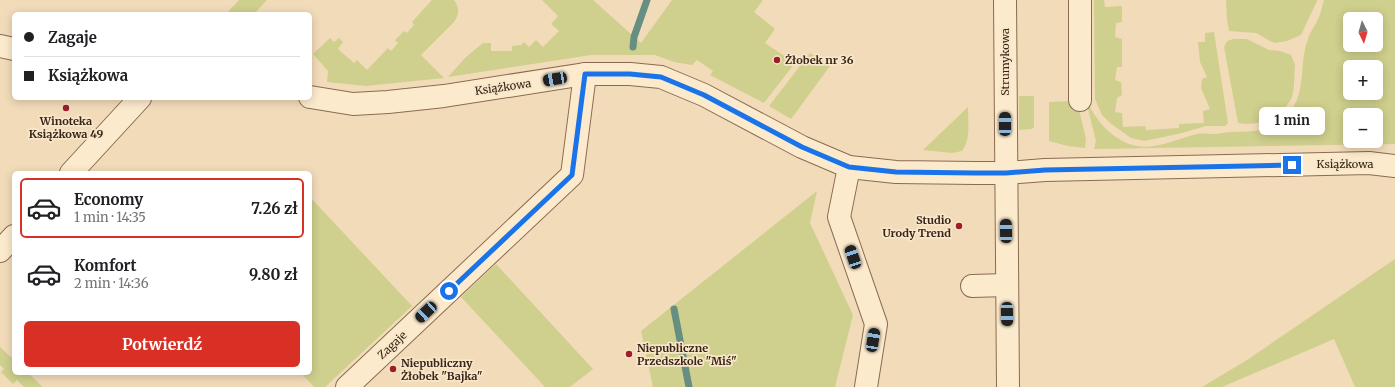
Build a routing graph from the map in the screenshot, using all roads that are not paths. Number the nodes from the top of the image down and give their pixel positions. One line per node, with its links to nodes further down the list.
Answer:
1 (1005, 0): 12 (street, Strumykowa)
2 (1080, 0): 8 (street)
3 (0, 46): 4 (street)
4 (12, 49)
5 (585, 74): 6 (street, Książkowa); 10 (street, Książkowa); 17 (street, Zagaje)
6 (312, 98)
7 (138, 100): 11 (street)
8 (1080, 100)
9 (1395, 166): 12 (street, Książkowa)
10 (849, 167): 12 (street, Książkowa); 18 (street)
11 (73, 171)
12 (1006, 173): 15 (street, Strumykowa)
13 (12, 238): 14 (street)
14 (0, 251)
15 (1007, 285): 16 (street); 19 (street, Strumykowa)
16 (972, 286)
17 (347, 387)
18 (866, 387)
19 (1008, 387)

